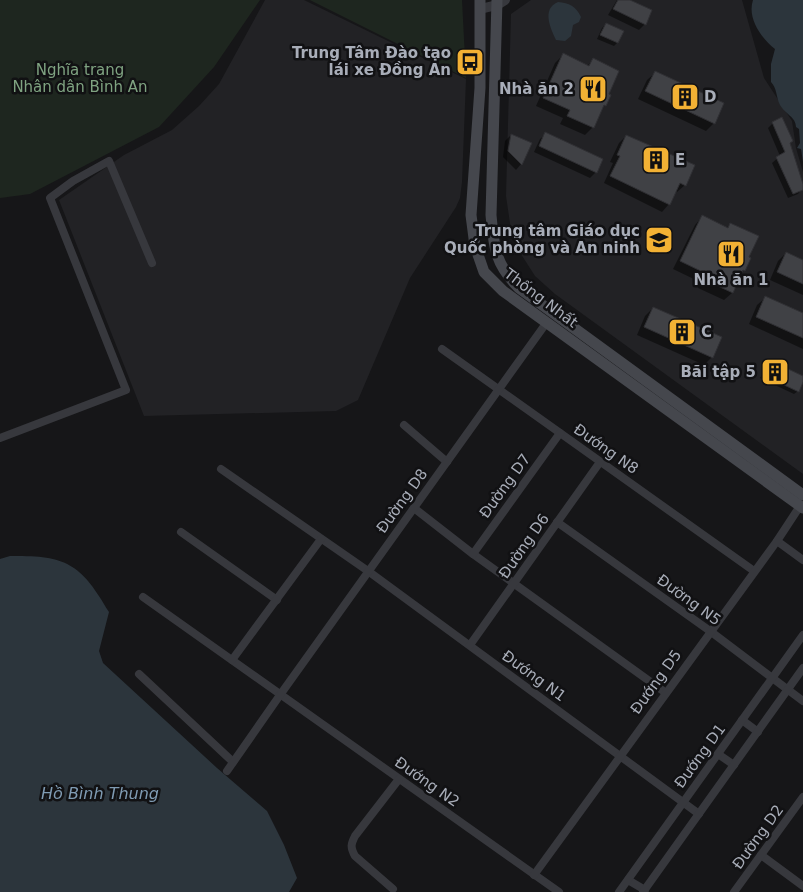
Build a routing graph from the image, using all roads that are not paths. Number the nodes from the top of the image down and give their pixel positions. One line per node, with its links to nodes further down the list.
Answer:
1 (500, 2): 2 (street); 3 (main road, Thống Nhất)
2 (480, 4): 4 (main road, Thống Nhất)
3 (493, 243): 4 (main road); 15 (main road, Thống Nhất)
4 (475, 246): 6 (main road, Thống Nhất)
5 (152, 262): 11 (street)
6 (546, 322): 8 (street, Đường D8); 15 (main road, Thống Nhất)
7 (442, 349): 8 (street, Đướng N8)
8 (499, 390): 10 (street, Đướng N8); 12 (street, Đường D8)
9 (404, 425): 12 (street)
10 (560, 433): 13 (street, Đướng N8); 21 (street, Đường D7)
11 (0, 438)
12 (447, 462): 16 (street, Đường D8)
13 (600, 462): 17 (street, Đường D6); 24 (street, Đướng N8)
14 (221, 469): 19 (street, Đướng N1)
15 (802, 503): 20 (street, Đướng D5)
16 (414, 508): 21 (street); 23 (street, Đường D8)
17 (557, 522): 25 (street, Đường D6); 28 (street, Đường N5)
18 (181, 532): 27 (street)
19 (321, 540): 23 (street, Đướng N1); 27 (street)
20 (776, 541): 22 (street); 24 (street, Đướng D5)
21 (474, 554): 25 (street)
22 (803, 560)
23 (368, 571): 30 (street, Đướng N1); 37 (street, Đường D8)
24 (754, 571): 28 (street, Đướng D5)
25 (514, 584): 30 (street, Đường D6); 36 (street)
26 (143, 597): 31 (street, Đướng N2)
27 (278, 600): 31 (street)
28 (710, 632): 34 (street, Đường N5); 36 (street, Đướng D5)
29 (803, 635): 34 (street, Đướng D1)
30 (470, 645): 42 (street, Đướng N1)
31 (232, 660): 37 (street, Đướng N2)
32 (803, 668): 35 (street)
33 (139, 674): 43 (street)
34 (772, 678): 35 (street, Đường N5); 39 (street, Đướng D1)
35 (788, 690): 38 (street, Đường N5); 40 (street)
36 (666, 693): 42 (street, Đướng D5)
37 (280, 695): 43 (street, Đường D8); 46 (street, Đướng N2)
38 (803, 701)
39 (742, 720): 40 (street); 41 (street, Đướng D1)
40 (758, 732): 44 (street)
41 (718, 754): 44 (street); 48 (street, Đướng D1)
42 (620, 756): 48 (street, Đướng N1); 51 (street, Đướng D5)
43 (233, 762): 45 (street, Đường D8)
44 (734, 765): 49 (street)
45 (227, 771)
46 (399, 779): 51 (street, Đướng N2); 54 (street)
47 (803, 797): 50 (street, Đường D2)
48 (684, 802): 49 (street, Đướng N1); 52 (street, Đướng D1)
49 (699, 814): 55 (street)
50 (761, 856): 53 (street); 58 (street, Đường D2)
51 (534, 875): 56 (street, Đướng N2)
52 (628, 880): 55 (street); 57 (street, Đướng D1)
53 (803, 886)
54 (393, 889)
55 (644, 891)
56 (559, 892)
57 (619, 892)
58 (734, 892)

